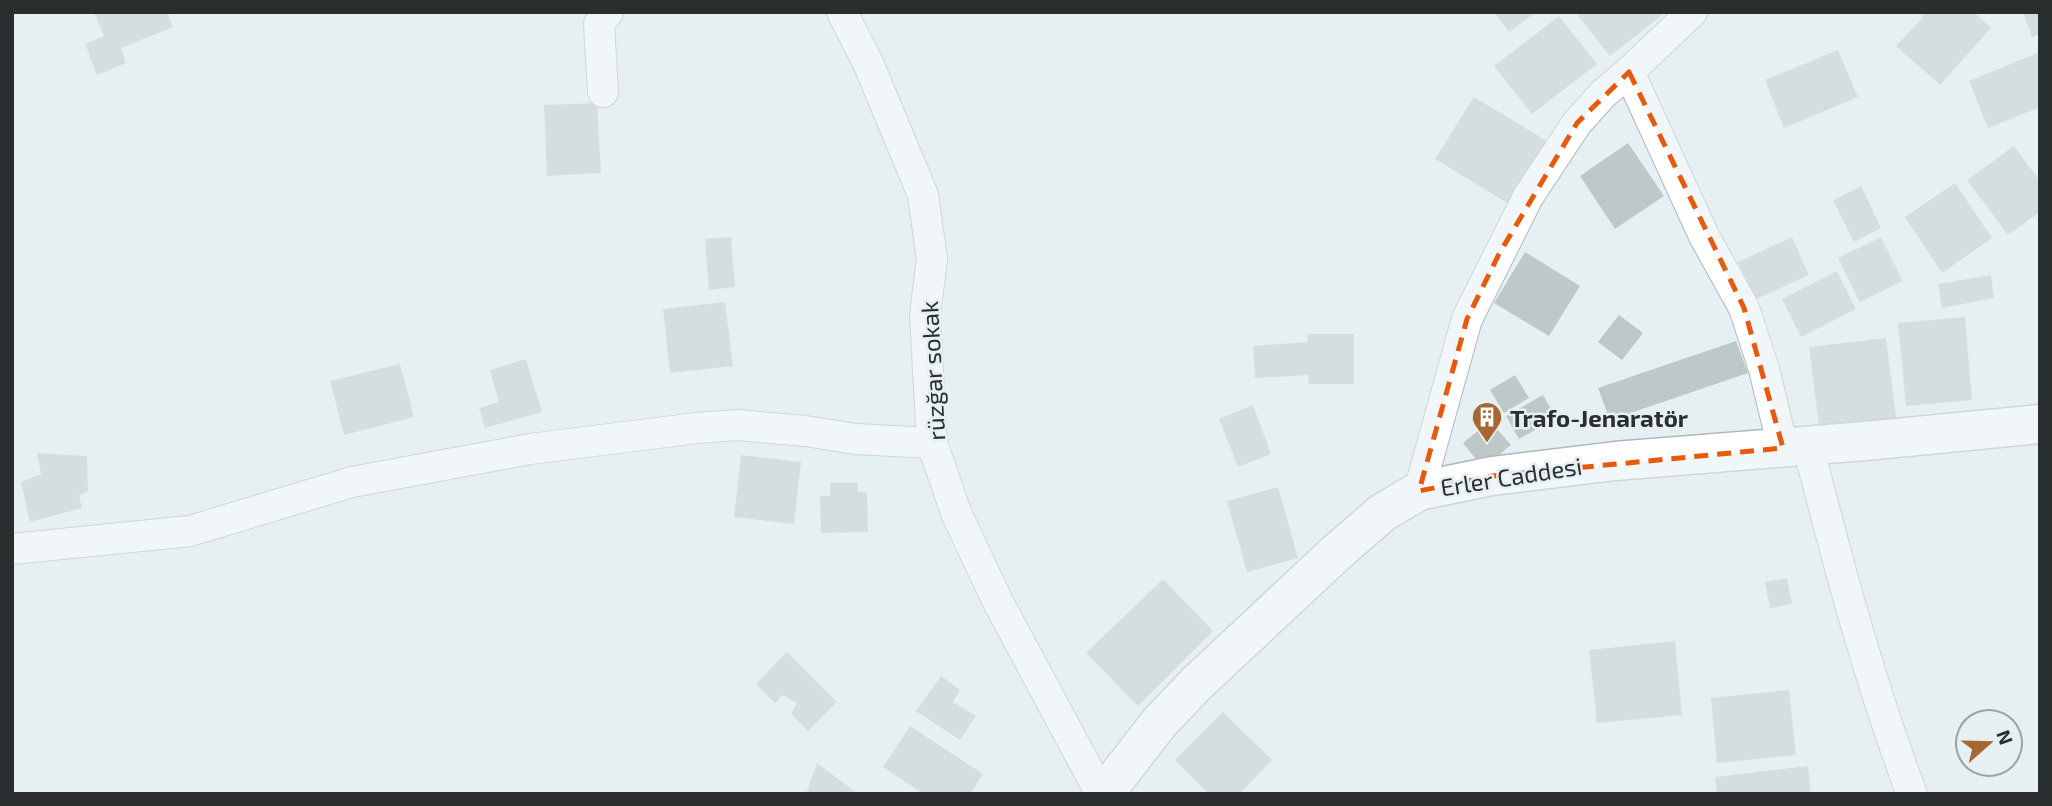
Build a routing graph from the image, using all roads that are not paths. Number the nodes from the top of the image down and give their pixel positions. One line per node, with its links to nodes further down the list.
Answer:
1 (608, 12): 5 (street)
2 (842, 12): 7 (street, rüzğar sokak)
3 (1692, 12): 4 (street)
4 (1629, 72): 8 (street); 9 (street)
5 (603, 92)
6 (2040, 424): 8 (street, Erler Caddesi)
7 (932, 443): 10 (street); 11 (street, rüzğar sokak)
8 (1796, 447): 9 (street, Erler Caddesi); 12 (street)
9 (1419, 491): 11 (street, Erler Caddesi)
10 (12, 549)
11 (1102, 794)
12 (1912, 794)

